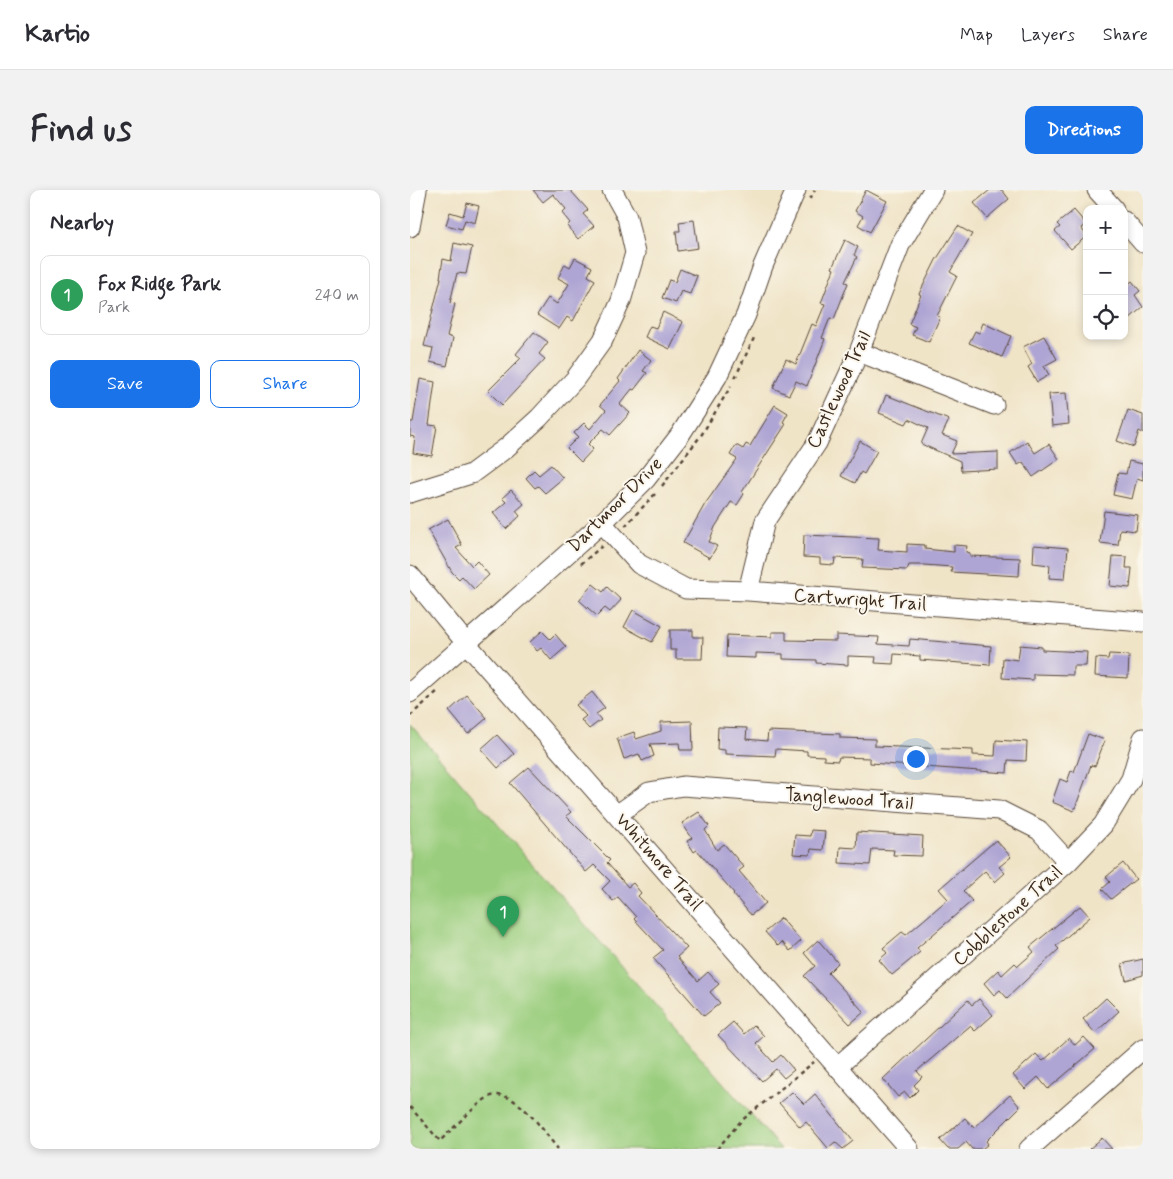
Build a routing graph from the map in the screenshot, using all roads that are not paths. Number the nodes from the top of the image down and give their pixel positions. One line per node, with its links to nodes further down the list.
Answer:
1 (417, 190): 8 (street)
2 (612, 190): 12 (street)
3 (796, 190): 13 (street, Dartmoor Drive)
4 (933, 190): 10 (street, Castlewood Trail)
5 (1098, 190): 6 (street)
6 (1111, 205)
7 (1128, 226): 9 (street)
8 (410, 228)
9 (1143, 243)
10 (858, 352): 11 (street); 15 (street, Castlewood Trail)
11 (994, 405)
12 (410, 493)
13 (602, 523): 15 (street, Cartwright Trail); 17 (street, Dartmoor Drive)
14 (410, 575): 17 (street, Whitmore Trail)
15 (748, 591): 16 (street, Cartwright Trail)
16 (1143, 622)
17 (466, 643): 18 (street, Dartmoor Drive); 20 (street, Whitmore Trail)
18 (410, 694)
19 (1143, 738): 21 (street, Cobblestone Trail)
20 (618, 814): 21 (street, Tanglewood Trail); 23 (street, Whitmore Trail)
21 (1068, 862): 23 (street, Cobblestone Trail)
22 (1143, 1049): 25 (street)
23 (837, 1067): 24 (street, Whitmore Trail)
24 (909, 1149)
25 (1029, 1149)

